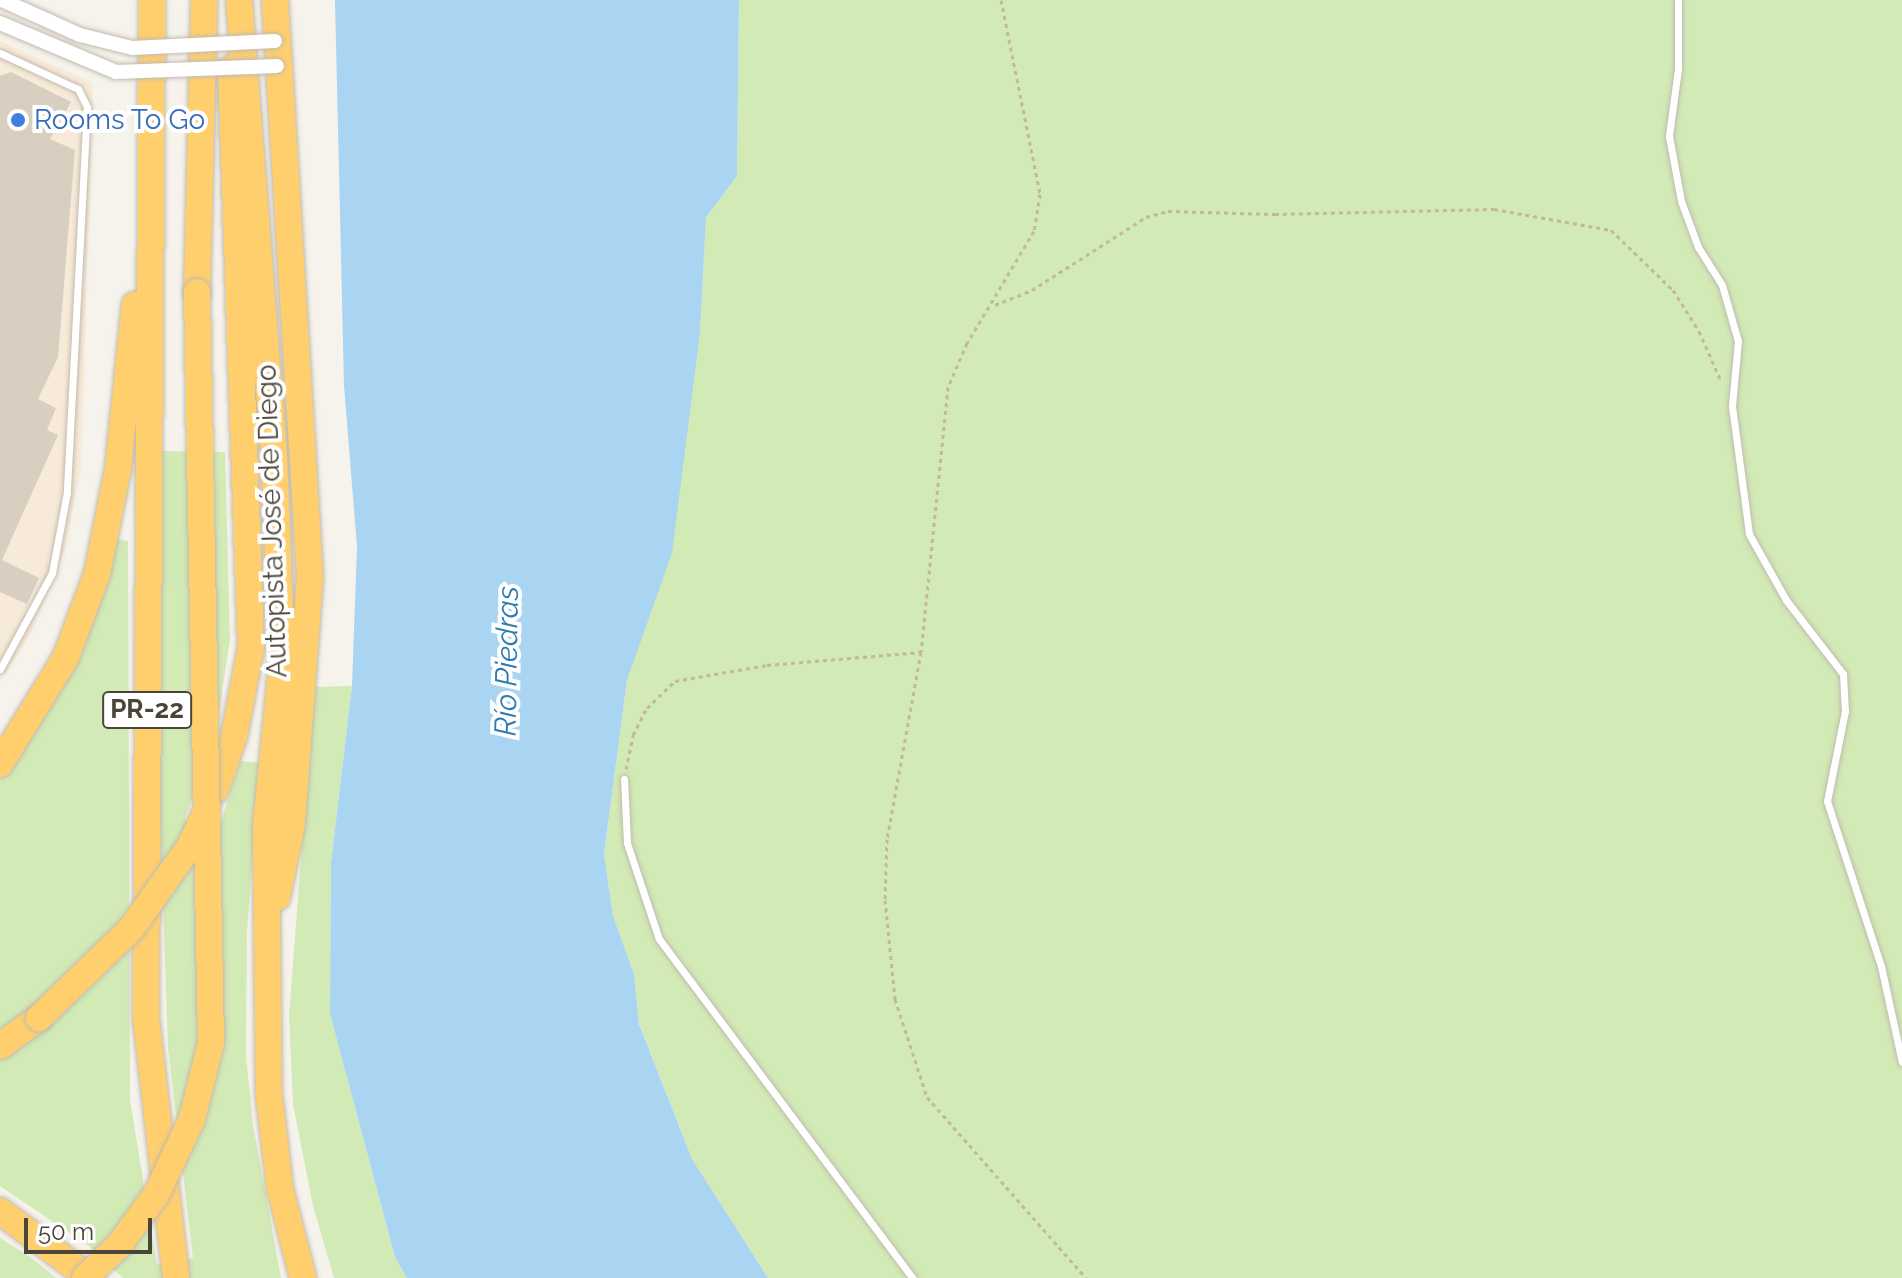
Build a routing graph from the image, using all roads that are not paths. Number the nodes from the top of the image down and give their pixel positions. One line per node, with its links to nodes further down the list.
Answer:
1 (2, 0): 9 (street, bridge)
2 (152, 0): 10 (highway, PR-22)
3 (204, 0): 19 (highway, bridge)
4 (237, 0): 15 (highway, Autopista José de Diego); 16 (highway, bridge)
5 (275, 0): 9 (highway)
6 (1678, 0): 17 (lane)
7 (0, 23): 9 (street, bridge)
8 (0, 53): 11 (lane)
9 (276, 54): 15 (highway)
10 (148, 219): 13 (highway); 20 (highway, PR-22)
11 (3, 658): 12 (lane)
12 (0, 669)
13 (0, 764)
14 (624, 779): 22 (lane)
15 (266, 952): 21 (highway, Autopista José de Diego)
16 (0, 1046)
17 (1902, 1062)
18 (0, 1211): 19 (highway)
19 (87, 1278)
20 (176, 1278)
21 (303, 1278)
22 (913, 1278)

